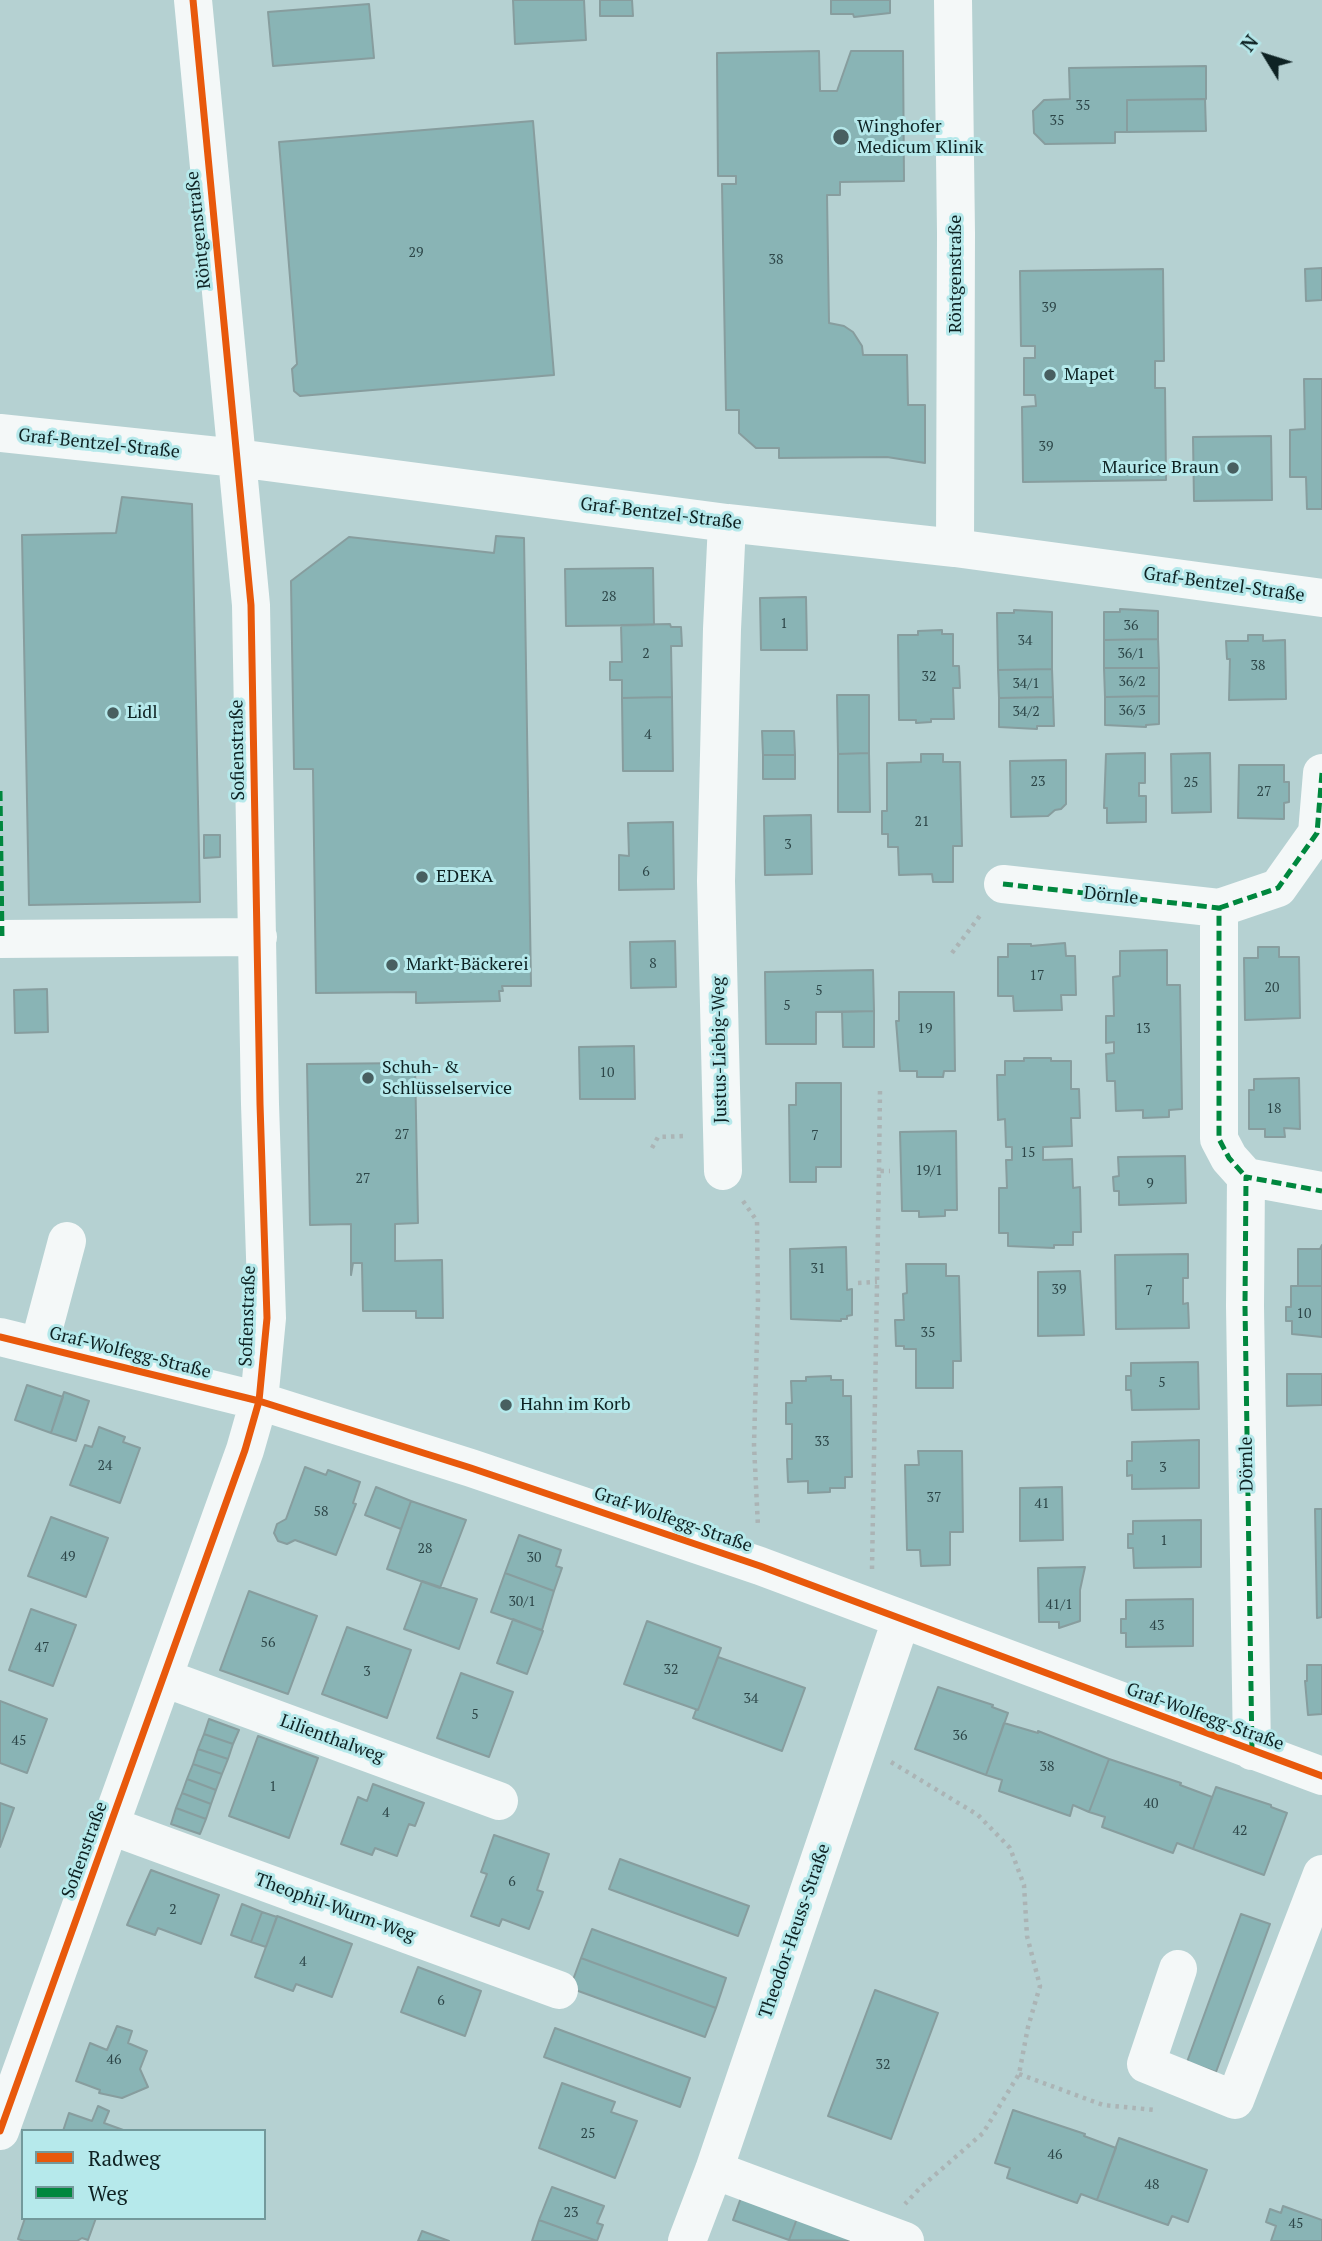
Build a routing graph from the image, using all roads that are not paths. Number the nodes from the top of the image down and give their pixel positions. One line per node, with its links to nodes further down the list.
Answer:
1 (193, 0): 4 (street, Röntgenstraße)
2 (953, 0): 6 (street, Röntgenstraße)
3 (0, 433): 4 (street, Graf-Bentzel-Straße)
4 (237, 458): 5 (street, Graf-Bentzel-Straße); 11 (street, Sofienstraße)
5 (727, 523): 6 (street, Graf-Bentzel-Straße); 13 (street, Justus-Liebig-Weg)
6 (955, 548): 7 (street, Graf-Bentzel-Straße)
7 (1322, 598)
8 (1322, 773): 10 (street, Dörnle)
9 (1003, 884): 10 (street, Dörnle)
10 (1219, 908): 14 (street)
11 (258, 937): 12 (street); 19 (street, Sofienstraße)
12 (0, 939)
13 (723, 1171)
14 (1246, 1177): 15 (street); 22 (street, Dörnle)
15 (1322, 1191)
16 (67, 1241): 18 (street)
17 (0, 1337): 18 (street, Graf-Wolfegg-Straße)
18 (39, 1346): 19 (street, Graf-Wolfegg-Straße)
19 (260, 1401): 20 (street, Graf-Wolfegg-Straße); 21 (street, Sofienstraße)
20 (886, 1614): 22 (street, Graf-Wolfegg-Straße); 30 (street, Theodor-Heuss-Straße)
21 (164, 1678): 24 (street, Lilienthalweg); 25 (street, Sofienstraße)
22 (1251, 1751): 23 (street, Graf-Wolfegg-Straße)
23 (1322, 1776)
24 (499, 1801)
25 (111, 1826): 28 (street, Theophil-Wurm-Weg); 29 (street, Sofienstraße)
26 (1322, 1874): 27 (street)
27 (1178, 1969)
28 (559, 1990)
29 (0, 2131)
30 (715, 2170): 31 (street); 32 (street, Theodor-Heuss-Straße)
31 (889, 2235)
32 (687, 2241)

